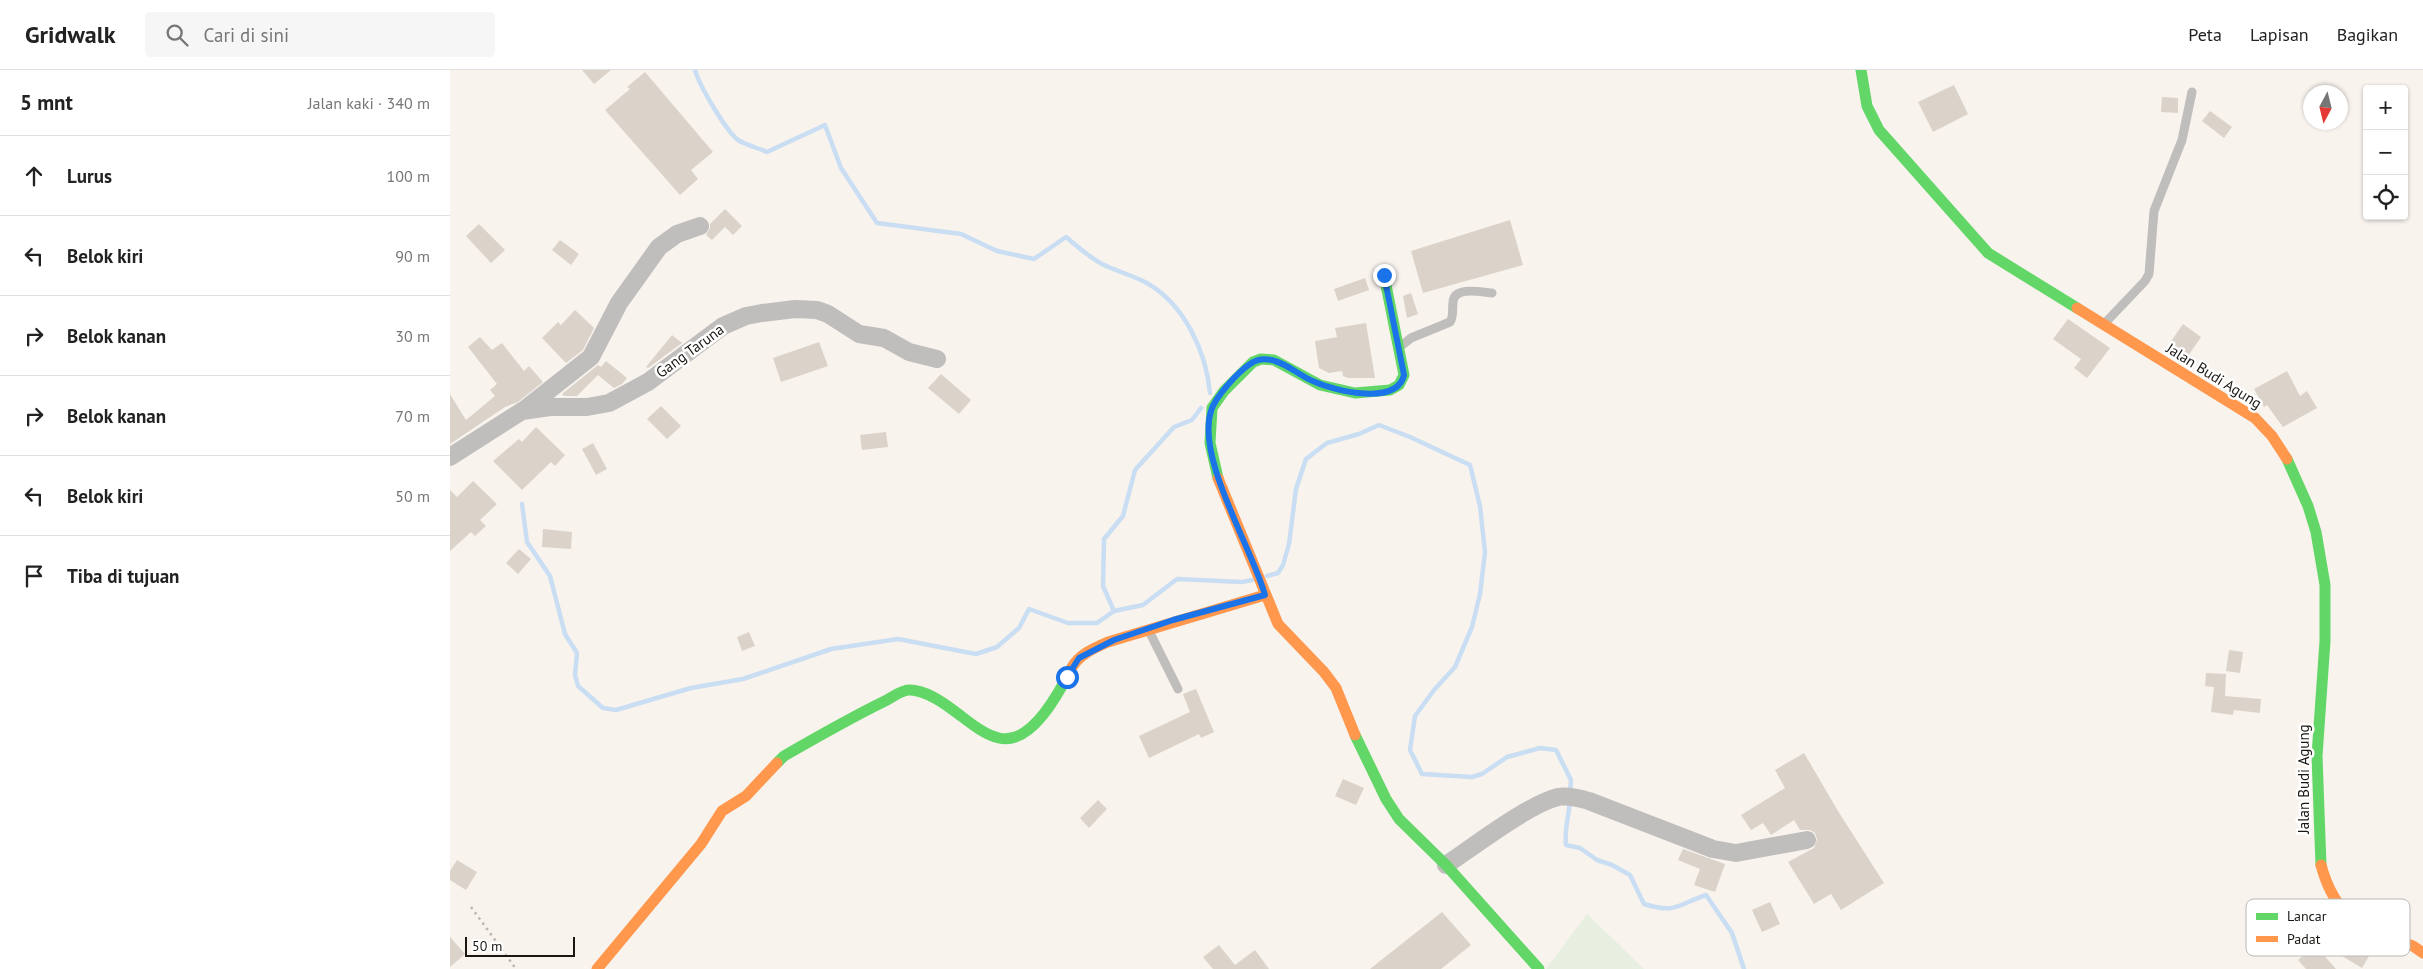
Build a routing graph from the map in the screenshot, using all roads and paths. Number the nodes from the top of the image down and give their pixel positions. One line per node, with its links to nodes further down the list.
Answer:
1 (1861, 70): 6 (street, Jalan Budi Agung)
2 (2192, 92): 6 (lane)
3 (700, 226): 9 (street)
4 (1384, 275): 7 (street)
5 (1492, 293): 7 (lane)
6 (2103, 325): 16 (street, Jalan Budi Agung)
7 (1399, 348): 11 (street)
8 (938, 359): 9 (street, Gang Taruna)
9 (522, 411): 10 (street, Gang Taruna)
10 (450, 457)
11 (1263, 590): 12 (street); 15 (street)
12 (1148, 629): 13 (lane); 21 (street)
13 (1178, 689)
14 (1807, 840): 15 (street)
15 (1446, 865): 22 (street)
16 (2336, 899)
17 (471, 907): 20 (path)
18 (2410, 945): 19 (street, Jalan Budi Agung)
19 (2423, 953)
20 (516, 969)
21 (597, 969)
22 (1539, 969)

